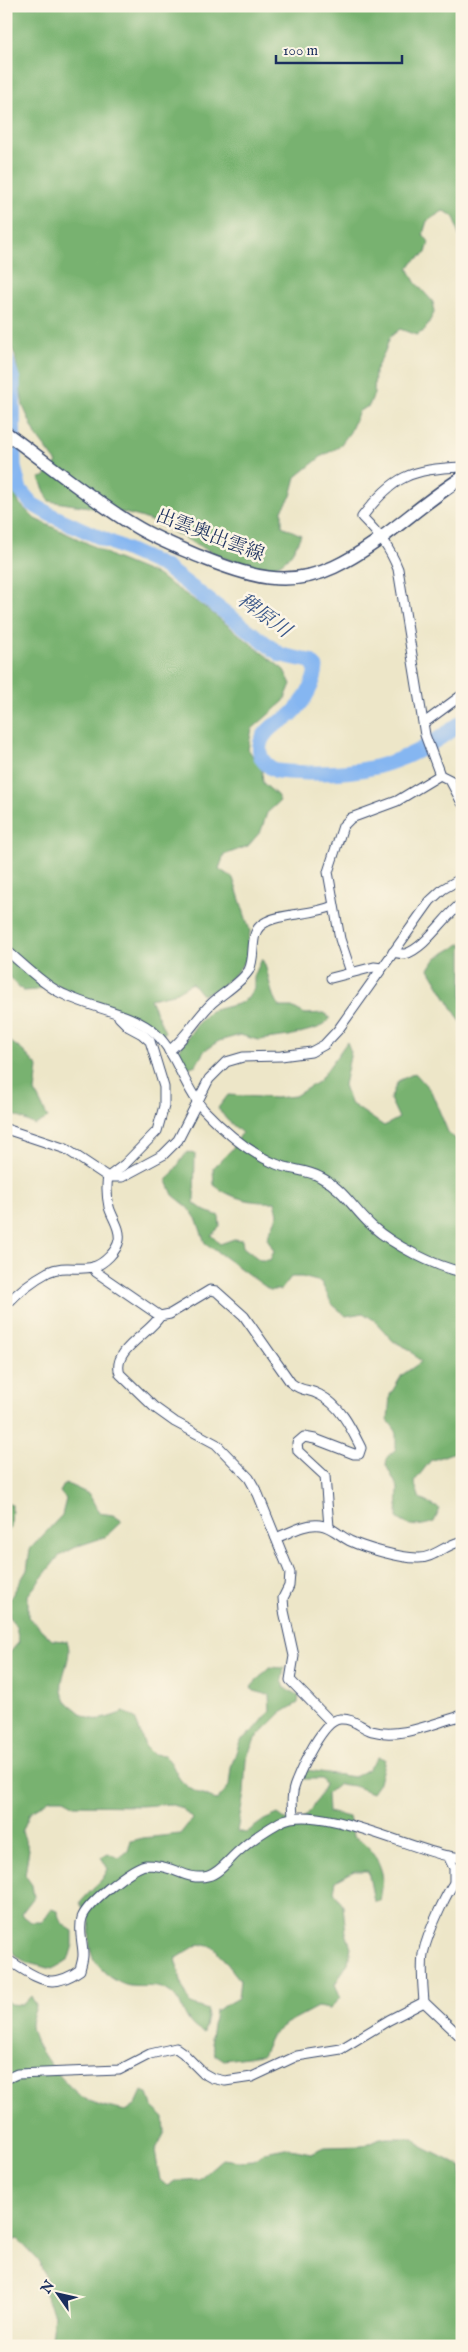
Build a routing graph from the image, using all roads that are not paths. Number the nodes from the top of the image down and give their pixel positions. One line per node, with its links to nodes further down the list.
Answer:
1 (6, 432): 4 (main road, 出雲奥出雲線)
2 (462, 467): 4 (street)
3 (462, 478): 4 (main road, 出雲奥出雲線)
4 (381, 537): 6 (street)
5 (462, 695): 6 (street)
6 (424, 723): 7 (street)
7 (440, 775): 8 (street); 11 (street)
8 (462, 803)
9 (462, 878): 13 (street)
10 (462, 903): 13 (street)
11 (333, 906): 15 (street); 18 (street)
12 (6, 950): 17 (street)
13 (393, 952): 14 (street)
14 (382, 968): 15 (street); 19 (street)
15 (350, 972): 16 (street)
16 (331, 978)
17 (117, 1015): 18 (street); 21 (street)
18 (169, 1051): 19 (street)
19 (198, 1102): 21 (street); 23 (street)
20 (6, 1129): 21 (street)
21 (108, 1177): 22 (street)
22 (93, 1267): 24 (street); 25 (street)
23 (462, 1272)
24 (6, 1305)
25 (160, 1316): 26 (street); 27 (street)
26 (329, 1527): 27 (street); 28 (street)
27 (276, 1538): 30 (street)
28 (462, 1545)
29 (462, 1714): 30 (street)
30 (330, 1722): 31 (street)
31 (293, 1816): 32 (street); 36 (street)
32 (448, 1856): 33 (street); 35 (street)
33 (462, 1858)
34 (462, 1873): 35 (street)
35 (454, 1882): 37 (street)
36 (6, 1959)
37 (424, 2002): 38 (street); 39 (street)
38 (462, 2038)
39 (6, 2079)

